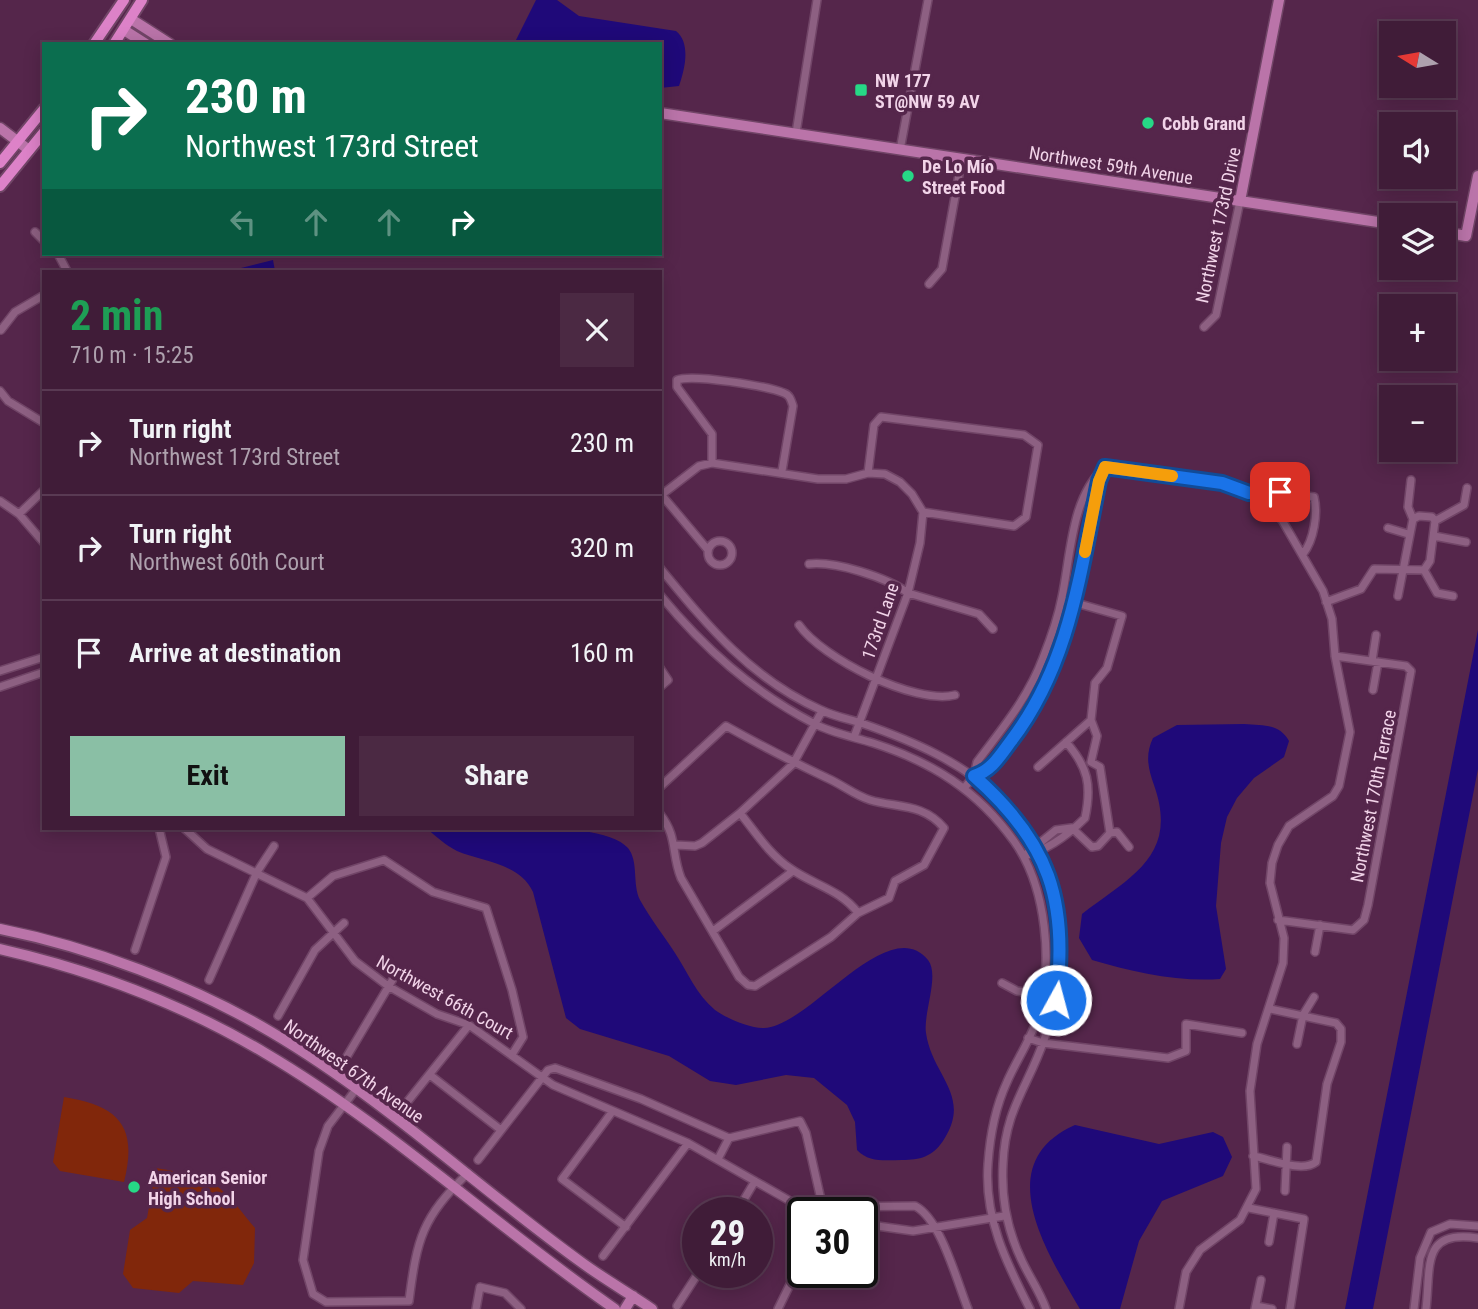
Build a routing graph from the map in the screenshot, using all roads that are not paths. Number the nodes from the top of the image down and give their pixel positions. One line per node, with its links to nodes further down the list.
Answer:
1 (142, 0): 6 (main road)
2 (817, 0): 16 (street)
3 (928, 0): 20 (street)
4 (1279, 0): 25 (main road, Northwest 173rd Drive)
5 (123, 3): 7 (main road); 8 (main road); 9 (main road)
6 (131, 19): 7 (main road); 12 (main road)
7 (124, 30): 10 (main road); 11 (main road)
8 (95, 42)
9 (114, 42)
10 (115, 42)
11 (143, 42)
12 (167, 42)
13 (42, 112): 18 (main road)
14 (662, 113): 16 (main road, Northwest 59th Avenue)
15 (0, 128): 18 (main road)
16 (796, 133): 20 (main road, Northwest 59th Avenue)
17 (42, 134): 19 (main road)
18 (18, 142): 19 (main road); 22 (main road)
19 (29, 150): 24 (main road)
20 (900, 150): 21 (main road, Northwest 59th Avenue)
21 (962, 158): 25 (main road, Northwest 59th Avenue); 30 (street)
22 (0, 163)
23 (1478, 176): 28 (main road)
24 (0, 186)
25 (1240, 201): 26 (main road, Northwest 59th Avenue); 32 (street, Northwest 173rd Drive)
26 (1379, 222)
27 (35, 232): 29 (street)
28 (1456, 234)
29 (42, 239)
30 (929, 284)
31 (42, 296): 33 (street)
32 (1204, 327)
33 (0, 330): 34 (street)
34 (0, 337)
35 (0, 391): 36 (street)
36 (42, 422)
37 (712, 463): 39 (street); 39 (street); 45 (street)
38 (1105, 467): 44 (street); 67 (street); 69 (street)
39 (782, 471): 40 (street)
40 (868, 473): 48 (street); 48 (street)
41 (1411, 480): 50 (street)
42 (1467, 488): 51 (street)
43 (42, 492): 49 (street)
44 (1249, 493): 58 (street); 58 (street)
45 (662, 494)
46 (662, 497): 57 (street)
47 (0, 500): 49 (street)
48 (923, 512): 63 (street, 173rd Lane)
49 (19, 514): 55 (street)
50 (1413, 519): 51 (street); 53 (street)
51 (1435, 521): 54 (street)
52 (1388, 528): 53 (street)
53 (1408, 534): 61 (street)
54 (1434, 536): 56 (street); 62 (street)
55 (42, 541)
56 (1466, 542)
57 (708, 550)
58 (1303, 554): 68 (street)
59 (809, 564): 63 (street)
60 (662, 570): 84 (street)
61 (1401, 570): 62 (street); 64 (street); 68 (street)
62 (1424, 570): 65 (street)
63 (908, 593): 71 (street); 79 (street, 173rd Lane)
64 (1398, 596)
65 (1453, 596)
66 (662, 597): 87 (street)
67 (1062, 599): 69 (street); 93 (street)
68 (1326, 602): 73 (street)
69 (1075, 603): 85 (street); 93 (street)
70 (799, 625): 79 (street)
71 (993, 629)
72 (1376, 635): 75 (street)
73 (1335, 656): 75 (street); 111 (street)
74 (42, 658): 76 (street)
75 (1375, 662): 82 (street); 113 (street, Northwest 170th Terrace)
76 (0, 671)
77 (662, 671): 80 (street)
78 (42, 673): 81 (street)
79 (877, 678): 83 (street); 86 (street, 173rd Lane)
80 (662, 685)
81 (0, 687)
82 (1374, 690)
83 (955, 695)
84 (822, 711): 86 (street); 87 (street)
85 (1091, 720): 89 (street); 91 (street)
86 (862, 723): 88 (street, 173rd Lane); 93 (street)
87 (816, 725): 88 (street); 90 (street)
88 (854, 737): 95 (street)
89 (1066, 742): 91 (street); 92 (street)
90 (793, 764): 94 (street); 96 (street); 110 (street)
91 (1088, 764): 98 (street); 101 (street)
92 (1038, 767)
93 (974, 776): 95 (street); 105 (street)
94 (662, 785)
95 (965, 787): 106 (street)
96 (740, 813): 102 (street); 107 (street)
97 (662, 817): 102 (street)
98 (1072, 828): 101 (street); 105 (street)
99 (159, 830): 118 (street)
100 (186, 830): 108 (street, Northwest 66th Court)
101 (1110, 833): 104 (street)
102 (676, 845): 116 (street)
103 (274, 846): 108 (street)
104 (1129, 847)
105 (1038, 849): 106 (street); 132 (street)
106 (1024, 856): 124 (street)
107 (793, 871): 110 (street); 116 (street)
108 (257, 872): 109 (street, Northwest 66th Court); 121 (street)
109 (307, 898): 115 (street, Northwest 66th Court); 134 (street)
110 (858, 913): 116 (street)
111 (1278, 920): 113 (street); 126 (street)
112 (344, 922): 115 (street)
113 (1320, 925): 119 (street)
114 (0, 929): 138 (main road, Northwest 67th Avenue)
115 (332, 931): 123 (street, Northwest 66th Court); 128 (street)
116 (713, 931)
117 (0, 949): 140 (main road, Northwest 67th Avenue)
118 (135, 950)
119 (1314, 952)
120 (396, 974): 123 (street)
121 (209, 980)
122 (1002, 983): 124 (street)
123 (388, 986): 129 (street, Northwest 66th Court); 135 (street)
124 (1041, 994): 131 (street)
125 (1314, 997): 127 (street)
126 (1270, 1009): 127 (street); 146 (street)
127 (1303, 1015): 133 (street); 149 (street)
128 (278, 1016)
129 (470, 1025): 134 (street, Northwest 66th Court); 136 (street)
130 (1242, 1033): 132 (street)
131 (1028, 1038): 132 (street); 161 (street)
132 (1043, 1043): 160 (street)
133 (1297, 1044)
134 (513, 1053): 137 (street, Northwest 66th Court)
135 (346, 1058)
136 (430, 1075): 139 (street); 142 (street)
137 (542, 1078): 141 (street, Northwest 66th Court); 142 (street); 143 (street)
138 (357, 1088): 140 (street); 150 (main road, Northwest 67th Avenue)
139 (408, 1101)
140 (344, 1105): 152 (main road, Northwest 67th Avenue); 152 (street)
141 (612, 1112): 144 (street, Northwest 66th Court); 164 (street)
142 (500, 1130): 148 (street)
143 (729, 1138): 147 (street); 155 (street)
144 (688, 1143): 147 (street, Northwest 66th Court); 164 (street)
145 (1287, 1147): 149 (street)
146 (1253, 1156): 149 (street); 158 (street)
147 (718, 1159): 151 (street, Northwest 66th Court)
148 (478, 1160)
149 (1285, 1163): 153 (street)
150 (468, 1173): 152 (street); 172 (main road, Northwest 67th Avenue)
151 (755, 1181): 154 (street); 156 (street, Northwest 66th Court)
152 (453, 1188): 177 (main road, Northwest 67th Avenue)
153 (1285, 1191)
154 (746, 1197)
155 (820, 1197)
156 (787, 1199)
157 (878, 1207): 165 (street)
158 (1249, 1208): 159 (street); 184 (street)
159 (1274, 1213): 167 (street); 186 (street)
160 (1004, 1216): 161 (street); 183 (street)
161 (992, 1218): 165 (street); 182 (street)
162 (878, 1226): 165 (street)
163 (1478, 1226): 187 (street)
164 (626, 1227): 168 (street)
165 (937, 1229): 181 (street)
166 (1478, 1238): 188 (street)
167 (1269, 1242)
168 (603, 1255)
169 (1261, 1280): 174 (street)
170 (689, 1288): 173 (street)
171 (788, 1288): 180 (street)
172 (637, 1302): 178 (main road); 179 (main road, Northwest 67th Avenue)
173 (677, 1306)
174 (1255, 1308): 185 (street)
175 (476, 1309): 176 (street)
176 (520, 1309)
177 (615, 1309)
178 (625, 1309)
179 (652, 1309)
180 (778, 1309)
181 (968, 1309)
182 (1030, 1309)
183 (1046, 1309)
184 (1180, 1309)
185 (1272, 1309)
186 (1290, 1309)
187 (1414, 1309)
188 (1426, 1309)

